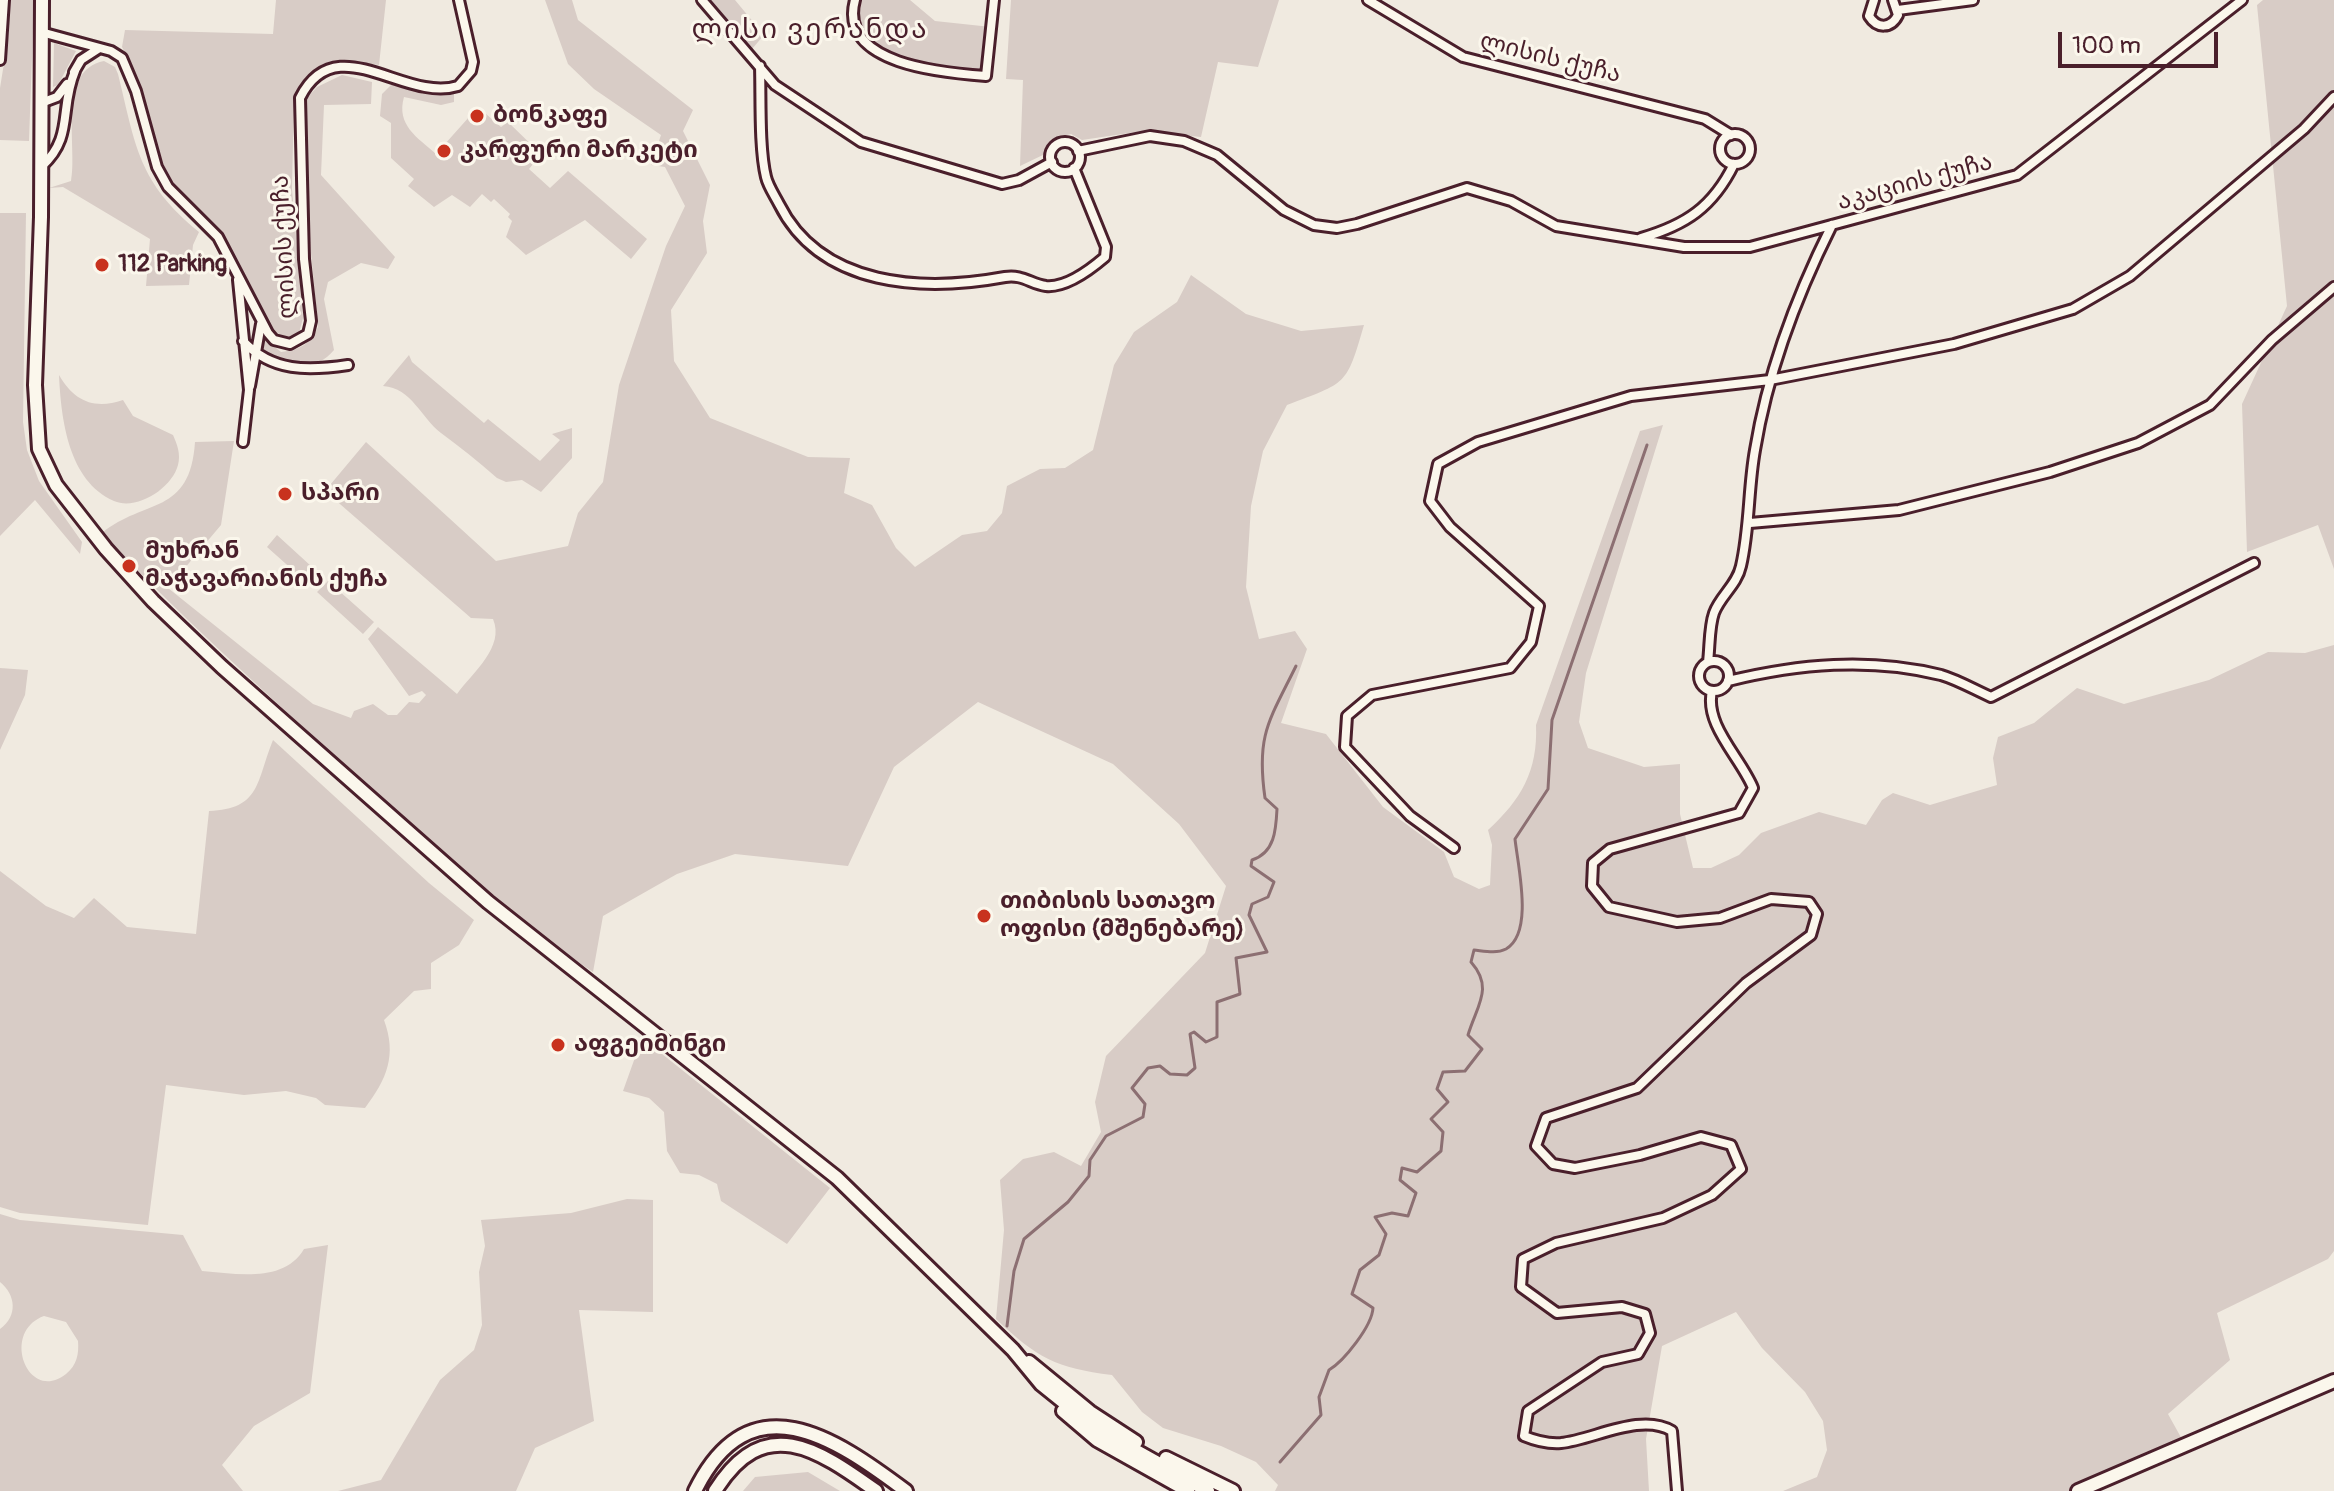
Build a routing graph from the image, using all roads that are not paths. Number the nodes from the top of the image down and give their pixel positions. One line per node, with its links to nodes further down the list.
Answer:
1 (4, 0): 15 (street)
2 (42, 0): 13 (main road)
3 (459, 0): 30 (street, ლისის ქუჩა)
4 (702, 0): 16 (street)
5 (855, 0): 6 (street)
6 (994, 0)
7 (1368, 0): 20 (street, ლისის ქუჩა)
8 (1874, 0): 12 (street)
9 (1893, 0): 12 (street)
10 (1973, 0): 12 (street)
11 (2242, 0): 26 (street, აკაციის ქუჩა)
12 (1898, 10)
13 (40, 32): 14 (street); 19 (main road)
14 (99, 49): 17 (street); 28 (street, ლისის ქუჩა)
15 (0, 60)
16 (760, 66): 22 (street); 25 (street)
17 (75, 71): 19 (street); 24 (street)
18 (2334, 97): 34 (street)
19 (41, 103): 24 (main road)
20 (1731, 135): 23 (street); 23 (street)
21 (1078, 151): 22 (street); 25 (street); 27 (street)
22 (1052, 162): 25 (street)
23 (1734, 164): 27 (street)
24 (42, 166): 43 (main road)
25 (1074, 168)
26 (1832, 225): 27 (street, აკაციის ქუჩა); 34 (street)
27 (1636, 239)
28 (237, 275): 30 (street, ლისის ქუჩა); 31 (street)
29 (2334, 287): 37 (street)
30 (261, 324): 32 (street)
31 (243, 341): 32 (street); 35 (street)
32 (257, 354): 33 (street); 35 (street)
33 (348, 365)
34 (1770, 380): 37 (street); 42 (street)
35 (249, 390): 36 (street)
36 (243, 442)
37 (1750, 523): 39 (street)
38 (2254, 563): 40 (street)
39 (1708, 662): 40 (street); 41 (street)
40 (1728, 681): 41 (street)
41 (1712, 691): 53 (street)
42 (1454, 848)
43 (1013, 1350): 45 (main road); 52 (main road)
44 (2334, 1381): 54 (main road)
45 (1041, 1384): 46 (main road); 51 (main road)
46 (1205, 1489)
47 (695, 1491): 50 (main road)
48 (715, 1491): 49 (main road)
49 (876, 1491)
50 (906, 1491)
51 (1188, 1491)
52 (1233, 1491)
53 (1677, 1491)
54 (2078, 1491)

